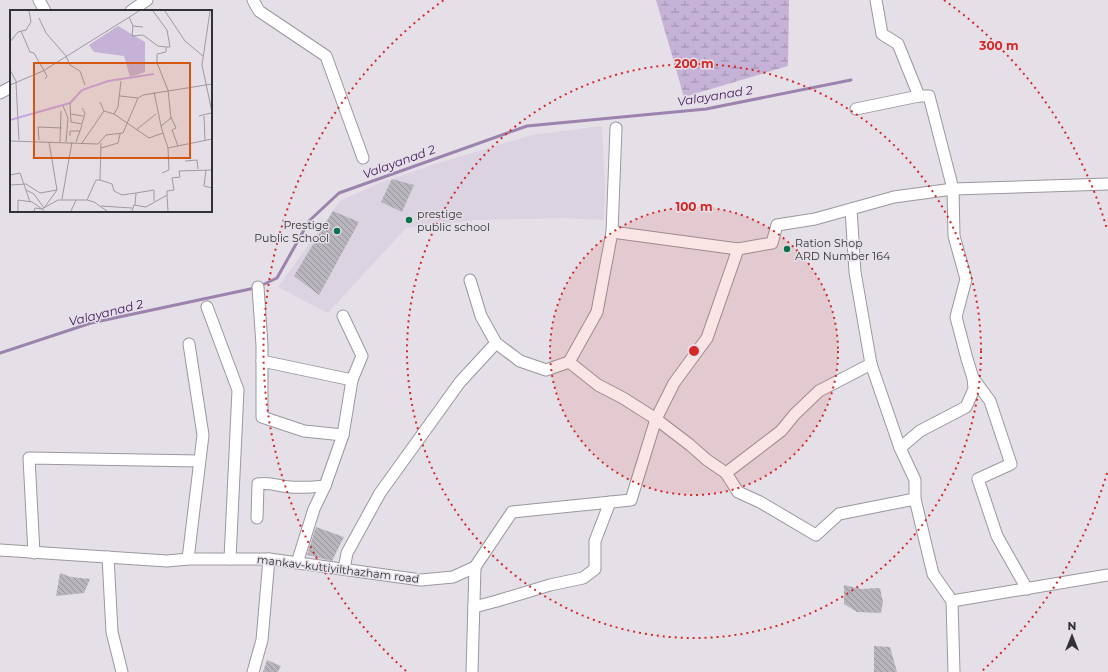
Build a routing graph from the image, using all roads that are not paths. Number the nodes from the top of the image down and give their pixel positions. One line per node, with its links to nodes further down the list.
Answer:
1 (39, 0): 5 (street)
2 (147, 0): 6 (street)
3 (254, 0): 12 (street)
4 (876, 0): 9 (street)
5 (44, 10)
6 (132, 10)
7 (10, 88): 8 (street)
8 (0, 93)
9 (919, 96): 10 (street); 14 (street)
10 (856, 109)
11 (616, 128): 16 (street)
12 (363, 158)
13 (1108, 184): 14 (street)
14 (954, 189): 15 (street); 27 (street)
15 (851, 209): 17 (street); 26 (street)
16 (612, 232): 17 (street); 25 (street)
17 (738, 250): 29 (street)
18 (470, 280): 22 (street)
19 (258, 287): 24 (street)
20 (207, 307): 42 (street)
21 (342, 316): 28 (street)
22 (496, 343): 25 (street); 46 (street)
23 (189, 344): 32 (street)
24 (262, 361): 28 (street); 30 (street)
25 (569, 362): 29 (street)
26 (871, 364): 31 (street); 33 (street)
27 (973, 378): 31 (street); 48 (street)
28 (352, 380): 30 (street)
29 (656, 419): 33 (street); 36 (street)
30 (342, 435): 34 (street)
31 (900, 448): 35 (street)
32 (199, 462): 39 (street); 41 (street)
33 (726, 473): 35 (street)
34 (325, 486): 37 (street); 44 (street)
35 (915, 499): 49 (street)
36 (610, 502): 45 (street); 50 (street)
37 (257, 518)
38 (0, 550): 39 (street, mankav-kuttiyilthazham road)
39 (34, 553): 40 (street, mankav-kuttiyilthazham road)
40 (108, 557): 41 (street, mankav-kuttiyilthazham road); 51 (street)
41 (188, 559): 42 (street, mankav-kuttiyilthazham road)
42 (230, 559): 43 (street, mankav-kuttiyilthazham road)
43 (269, 559): 44 (street, mankav-kuttiyilthazham road); 52 (street)
44 (297, 563): 46 (street, mankav-kuttiyilthazham road)
45 (475, 567): 46 (street, mankav-kuttiyilthazham road); 50 (street)
46 (344, 569)
47 (1108, 575): 48 (street)
48 (1027, 588): 49 (street)
49 (952, 601): 54 (street)
50 (474, 607): 53 (street)
51 (122, 672)
52 (253, 672)
53 (472, 672)
54 (954, 672)

